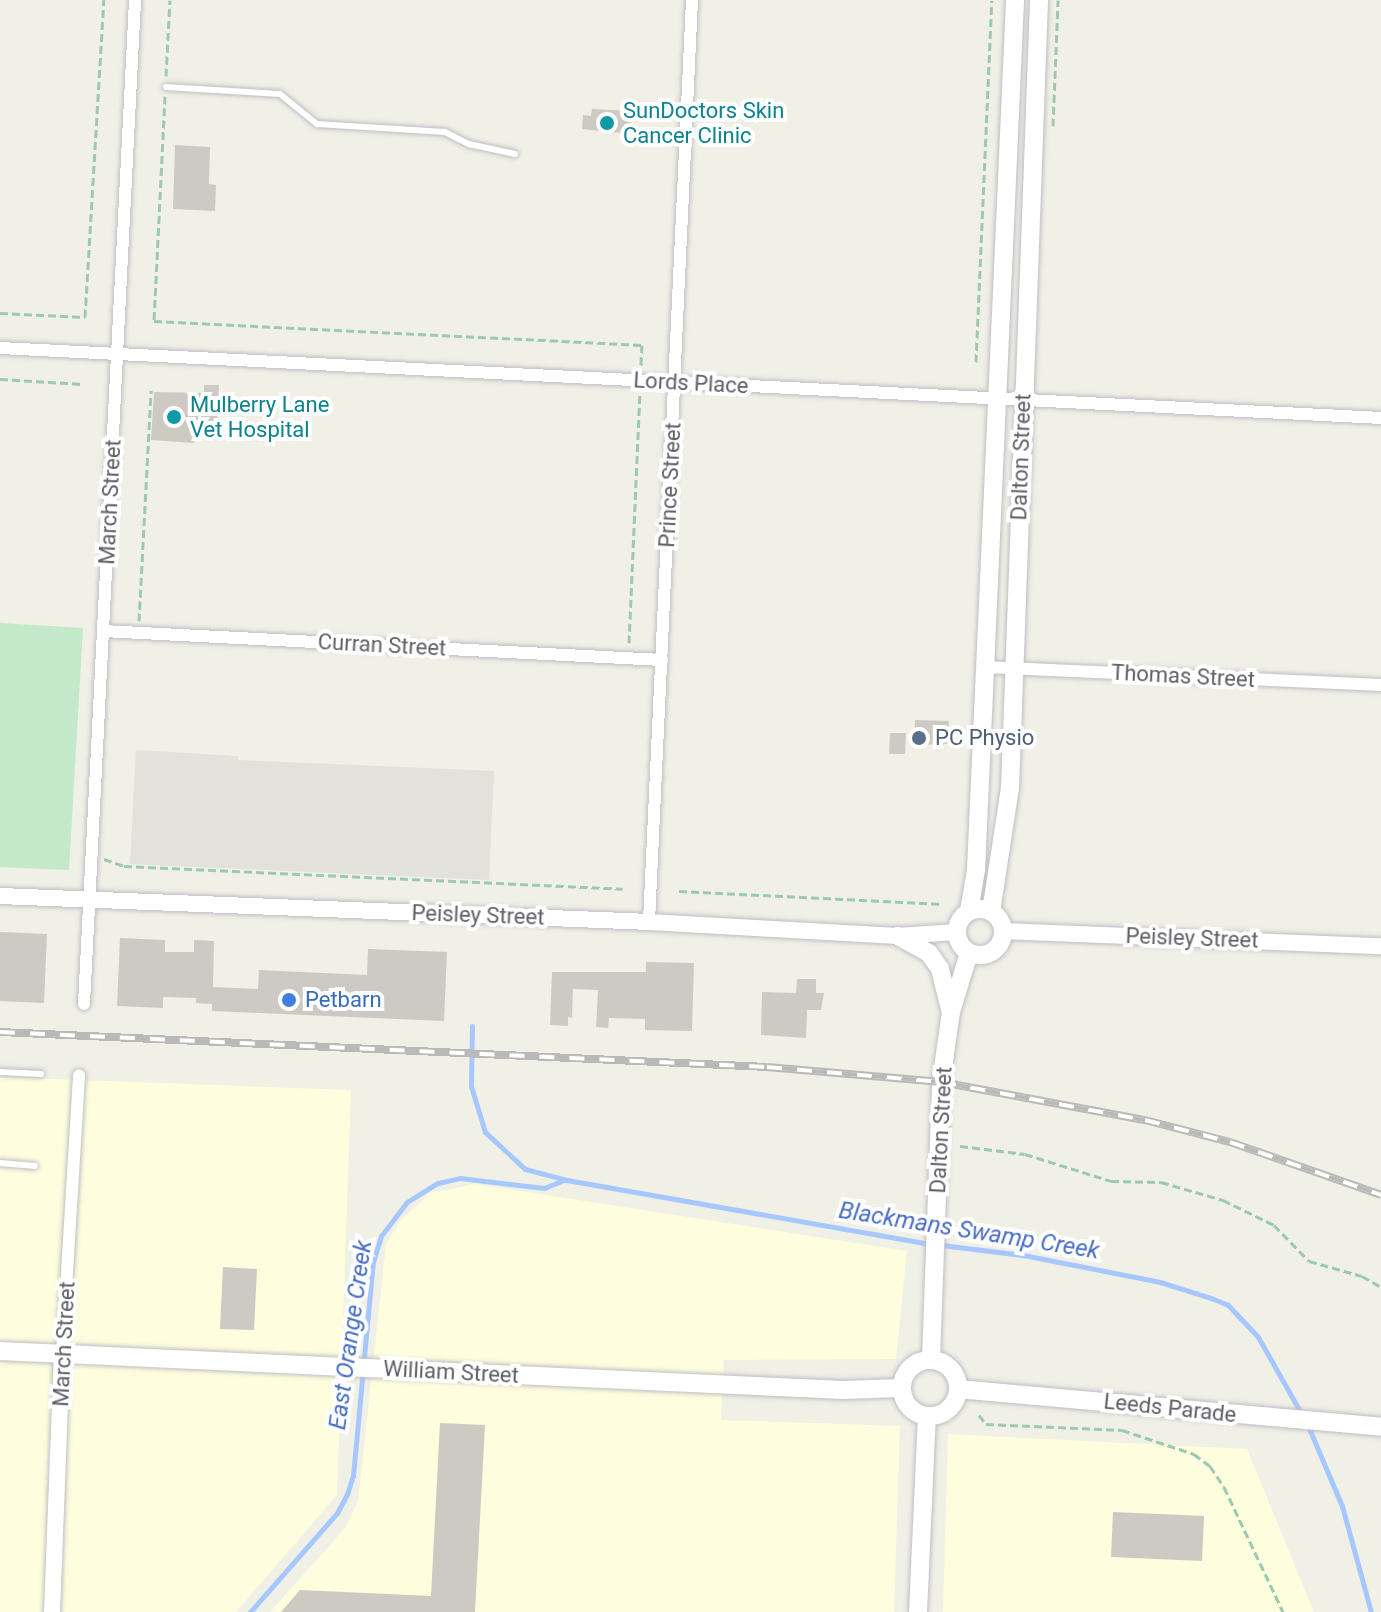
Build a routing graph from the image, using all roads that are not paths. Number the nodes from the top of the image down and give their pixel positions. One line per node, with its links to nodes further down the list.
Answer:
1 (135, 0): 8 (street, March Street)
2 (692, 0): 9 (street, Prince Street)
3 (1015, 0): 10 (main road, Dalton Street)
4 (1039, 0): 11 (main road, Dalton Street)
5 (166, 87): 6 (lane)
6 (515, 154)
7 (0, 348): 8 (street, Lords Place)
8 (117, 354): 9 (street, Lords Place); 13 (street, March Street)
9 (675, 382): 10 (street, Lords Place); 14 (street, Prince Street)
10 (997, 398): 11 (street, Lords Place); 15 (main road, Dalton Street)
11 (1023, 400): 12 (street, Lords Place); 16 (main road, Dalton Street)
12 (1381, 418)
13 (103, 631): 14 (street, Curran Street); 19 (street, March Street)
14 (662, 660): 22 (street, Prince Street)
15 (985, 667): 16 (street, Thomas Street); 20 (main road, Dalton Street)
16 (1015, 668): 17 (street, Thomas Street); 21 (main road, Dalton Street)
17 (1381, 685)
18 (0, 896): 19 (street, Peisley Street)
19 (89, 900): 22 (street, Peisley Street); 28 (street, March Street)
20 (969, 911): 21 (main road); 24 (main road)
21 (991, 912): 23 (main road)
22 (649, 922): 25 (street, Peisley Street)
23 (1003, 931): 26 (street, Peisley Street); 27 (main road)
24 (956, 932): 25 (street, Peisley Street); 27 (main road)
25 (898, 936): 29 (main road)
26 (1381, 946)
27 (969, 953): 29 (main road, Dalton Street)
28 (84, 1004)
29 (951, 1012): 37 (main road, Dalton Street)
30 (0, 1072): 31 (lane)
31 (41, 1074)
32 (79, 1076): 36 (street, March Street)
33 (0, 1163): 34 (lane)
34 (35, 1166)
35 (0, 1351): 36 (main road, William Street)
36 (62, 1354): 38 (main road, William Street); 42 (street, March Street)
37 (931, 1359): 38 (main road); 39 (main road)
38 (901, 1388): 40 (main road)
39 (958, 1389): 40 (main road); 41 (main road, Leeds Parade)
40 (927, 1416): 43 (main road)
41 (1381, 1427)
42 (52, 1612)
43 (918, 1612)

